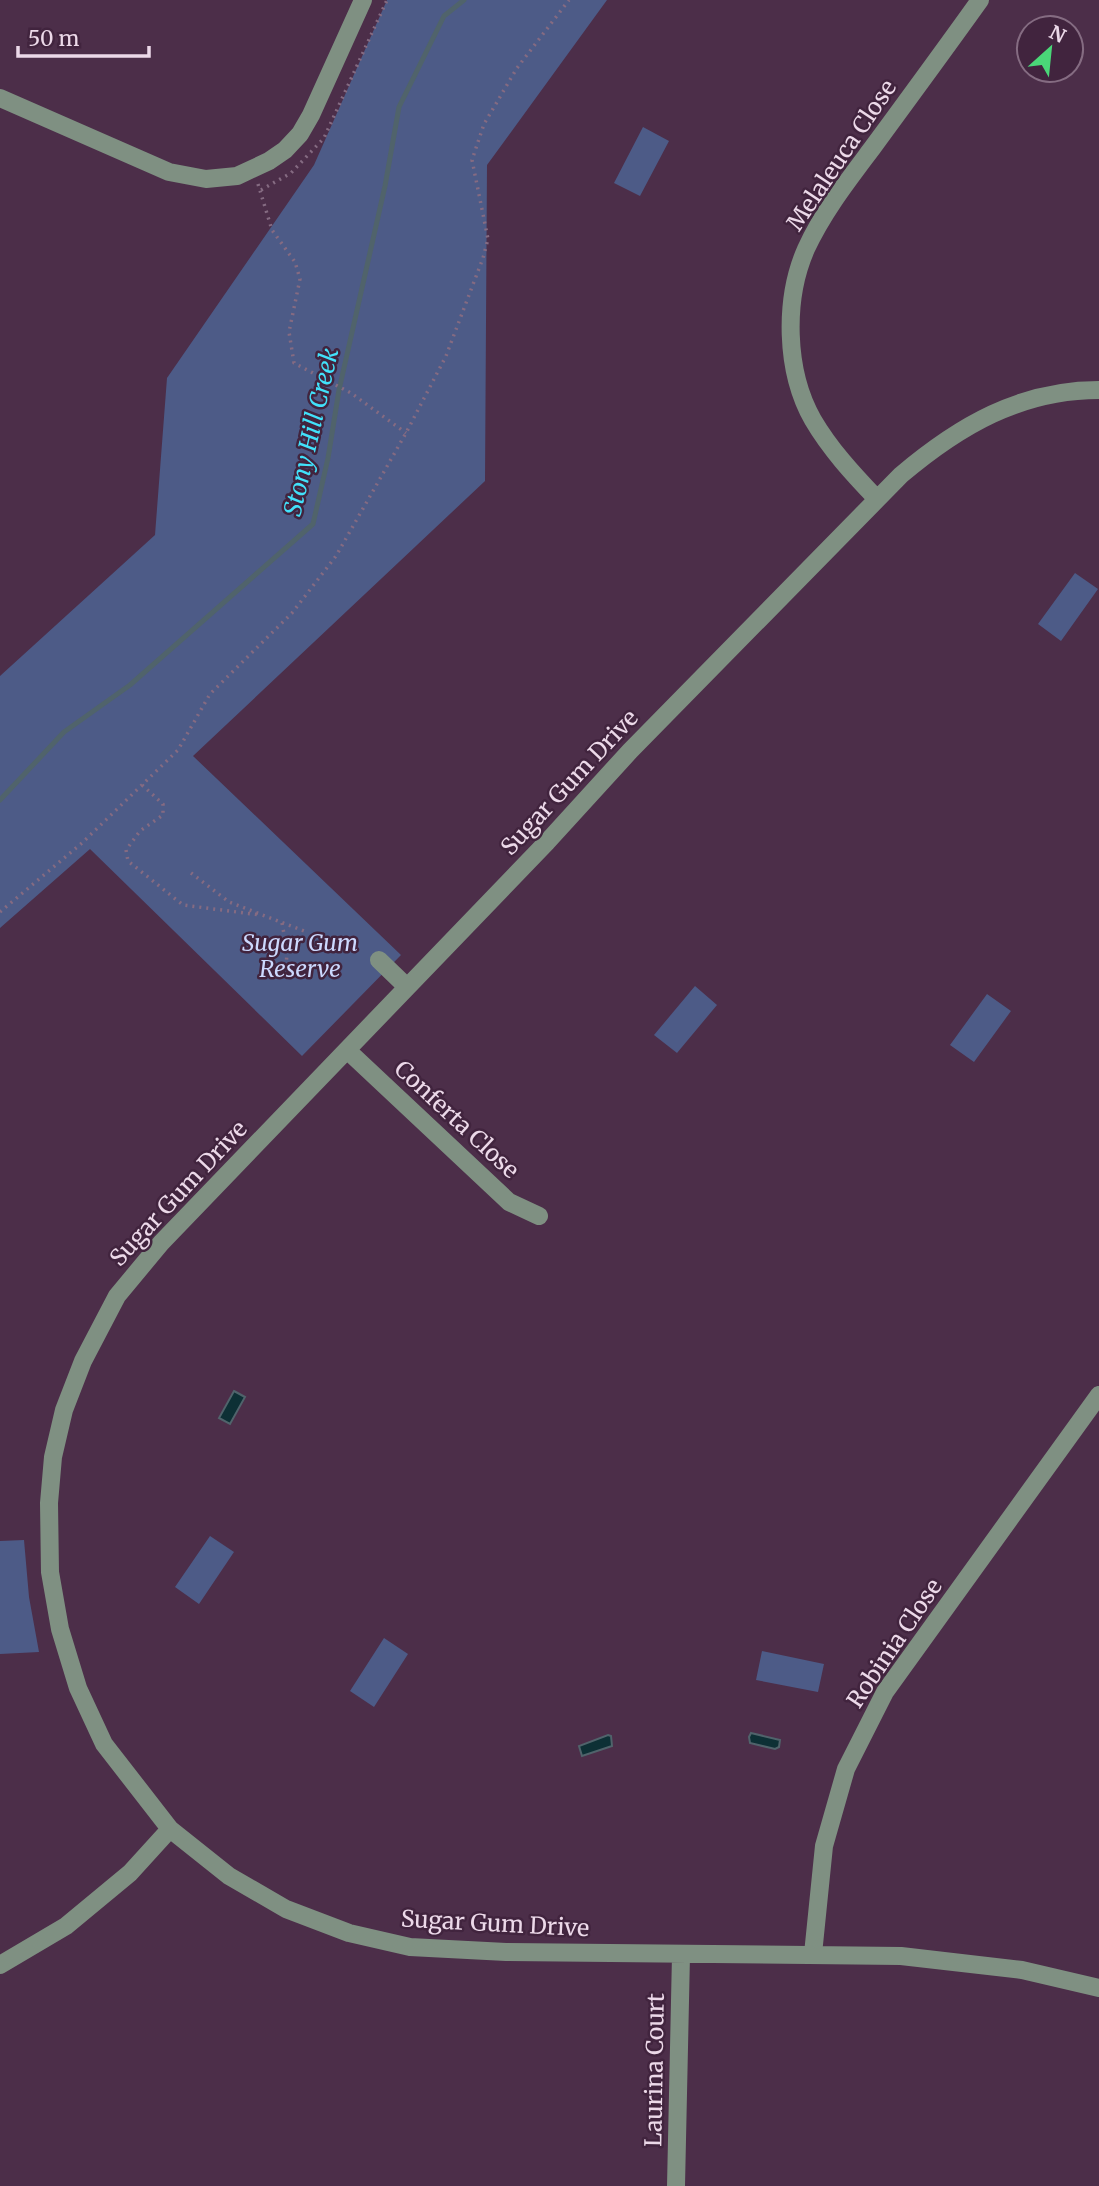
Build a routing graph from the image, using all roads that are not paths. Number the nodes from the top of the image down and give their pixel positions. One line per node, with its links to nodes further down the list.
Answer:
1 (363, 0): 3 (street)
2 (980, 0): 5 (street, Melaleuca Close)
3 (0, 97)
4 (1099, 390): 5 (street, Sugar Gum Drive)
5 (876, 498): 7 (street, Sugar Gum Drive)
6 (379, 960): 7 (street)
7 (407, 987): 8 (street, Sugar Gum Drive)
8 (347, 1050): 9 (street, Conferta Close); 11 (street, Sugar Gum Drive)
9 (539, 1216)
10 (1099, 1395): 12 (street, Robinia Close)
11 (170, 1829): 13 (street, Sugar Gum Drive); 14 (street)
12 (813, 1954): 13 (street, Sugar Gum Drive); 15 (street, Sugar Gum Drive)
13 (681, 1955): 16 (street, Laurina Court)
14 (0, 1965)
15 (1099, 1988)
16 (676, 2186)

